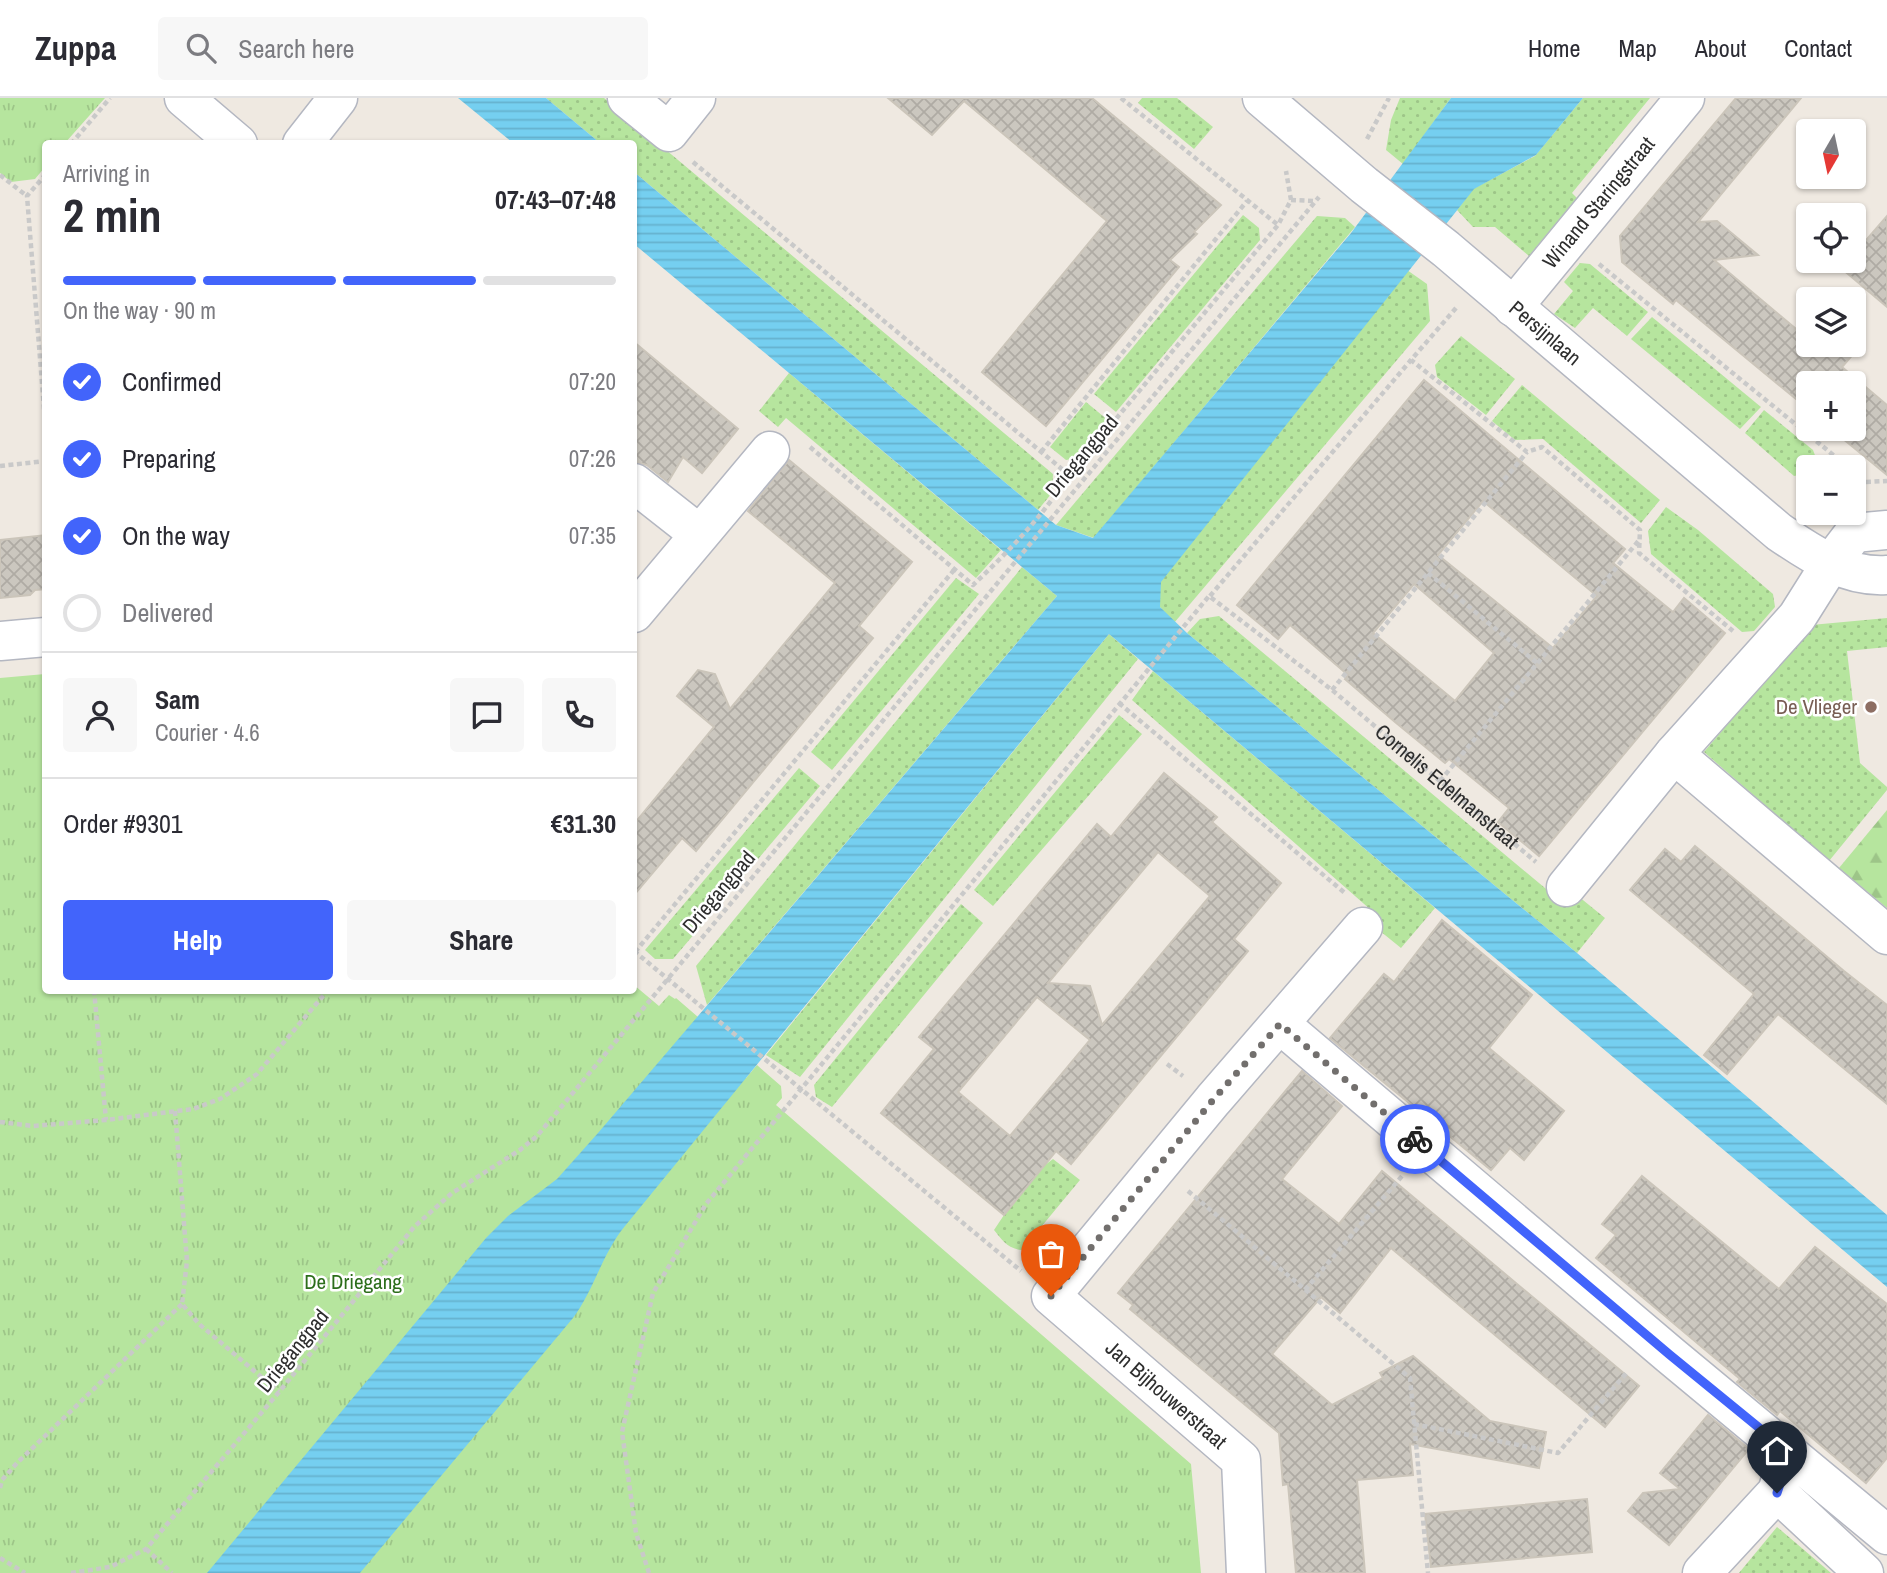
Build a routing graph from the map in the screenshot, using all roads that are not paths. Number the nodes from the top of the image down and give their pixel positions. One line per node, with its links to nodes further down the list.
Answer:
1 (184, 98): 7 (street)
2 (338, 98): 8 (street)
3 (627, 98): 4 (street)
4 (696, 98)
5 (1262, 98): 9 (street, Persijnlaan)
6 (1685, 98): 9 (street, Winand Staringstraat)
7 (233, 140)
8 (305, 140)
9 (1513, 307): 14 (street, Persijnlaan)
10 (770, 451): 13 (street)
11 (637, 485): 13 (street)
12 (1887, 530): 14 (street)
13 (699, 534): 16 (street)
14 (1830, 563): 15 (street, Persijnlaan); 19 (street)
15 (1887, 575)
16 (637, 609)
17 (42, 637): 18 (street)
18 (0, 640)
19 (1674, 754): 20 (street); 22 (street)
20 (1566, 887)
21 (1363, 928): 23 (street)
22 (1887, 934)
23 (1280, 1024): 24 (street); 27 (street, Jan Bijhouwerstraat)
24 (1790, 1453): 25 (street); 26 (street)
25 (1777, 1493): 28 (street); 29 (street)
26 (1887, 1535)
27 (1246, 1573)
28 (1702, 1573)
29 (1864, 1573)

